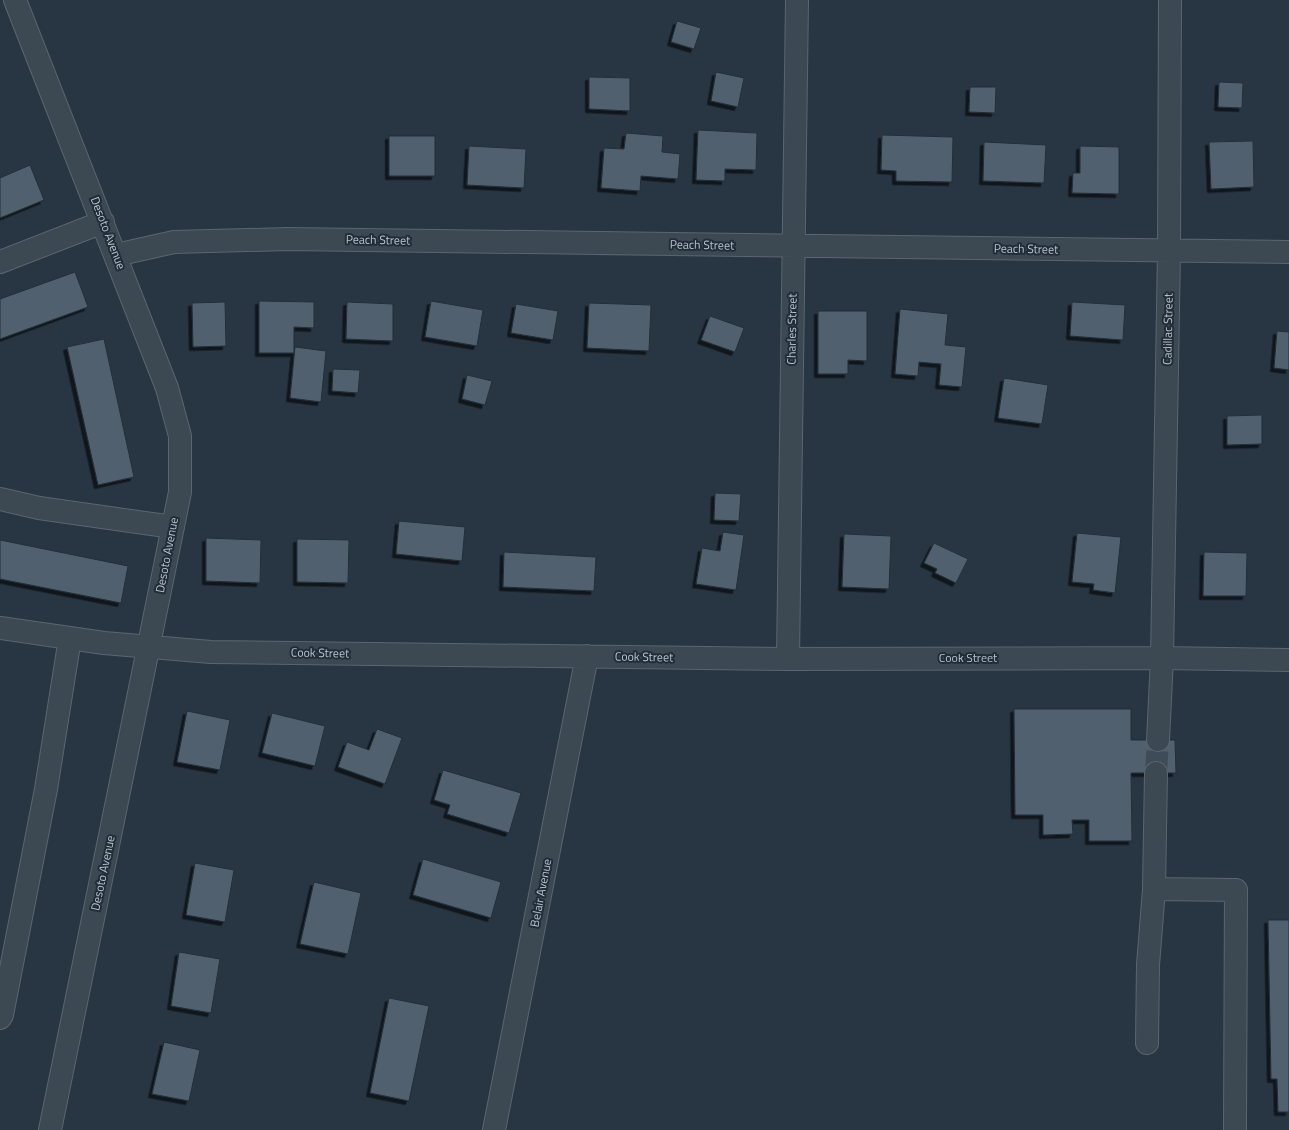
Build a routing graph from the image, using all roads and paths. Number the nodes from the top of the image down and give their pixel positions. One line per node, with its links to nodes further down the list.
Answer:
1 (16, 0): 4 (street, Desoto Avenue)
2 (796, 0): 5 (street, Charles Street)
3 (1170, 0): 6 (street, Cadillac Street)
4 (103, 222): 8 (street, Desoto Avenue); 9 (street)
5 (793, 247): 6 (street, Peach Street); 8 (street, Peach Street); 16 (street, Charles Street)
6 (1170, 251): 7 (street, Peach Street); 17 (street, Cadillac Street)
7 (1289, 252)
8 (116, 255): 11 (street, Desoto Avenue)
9 (0, 262)
10 (0, 499): 11 (street)
11 (173, 528): 14 (street, Desoto Avenue)
12 (0, 628): 13 (street, Cook Street)
13 (70, 638): 14 (street, Cook Street); 22 (street)
14 (149, 647): 15 (street, Cook Street); 24 (street, Desoto Avenue)
15 (587, 656): 16 (street, Cook Street); 25 (street, Belair Avenue)
16 (788, 658): 17 (street, Cook Street)
17 (1162, 658): 18 (street, Cook Street); 19 (street, Cadillac Street)
18 (1289, 660)
19 (1158, 740)
20 (1156, 773): 21 (street)
21 (1154, 889): 23 (street); 26 (street)
22 (0, 1018)
23 (1147, 1042)
24 (50, 1130)
25 (494, 1130)
26 (1235, 1130)

